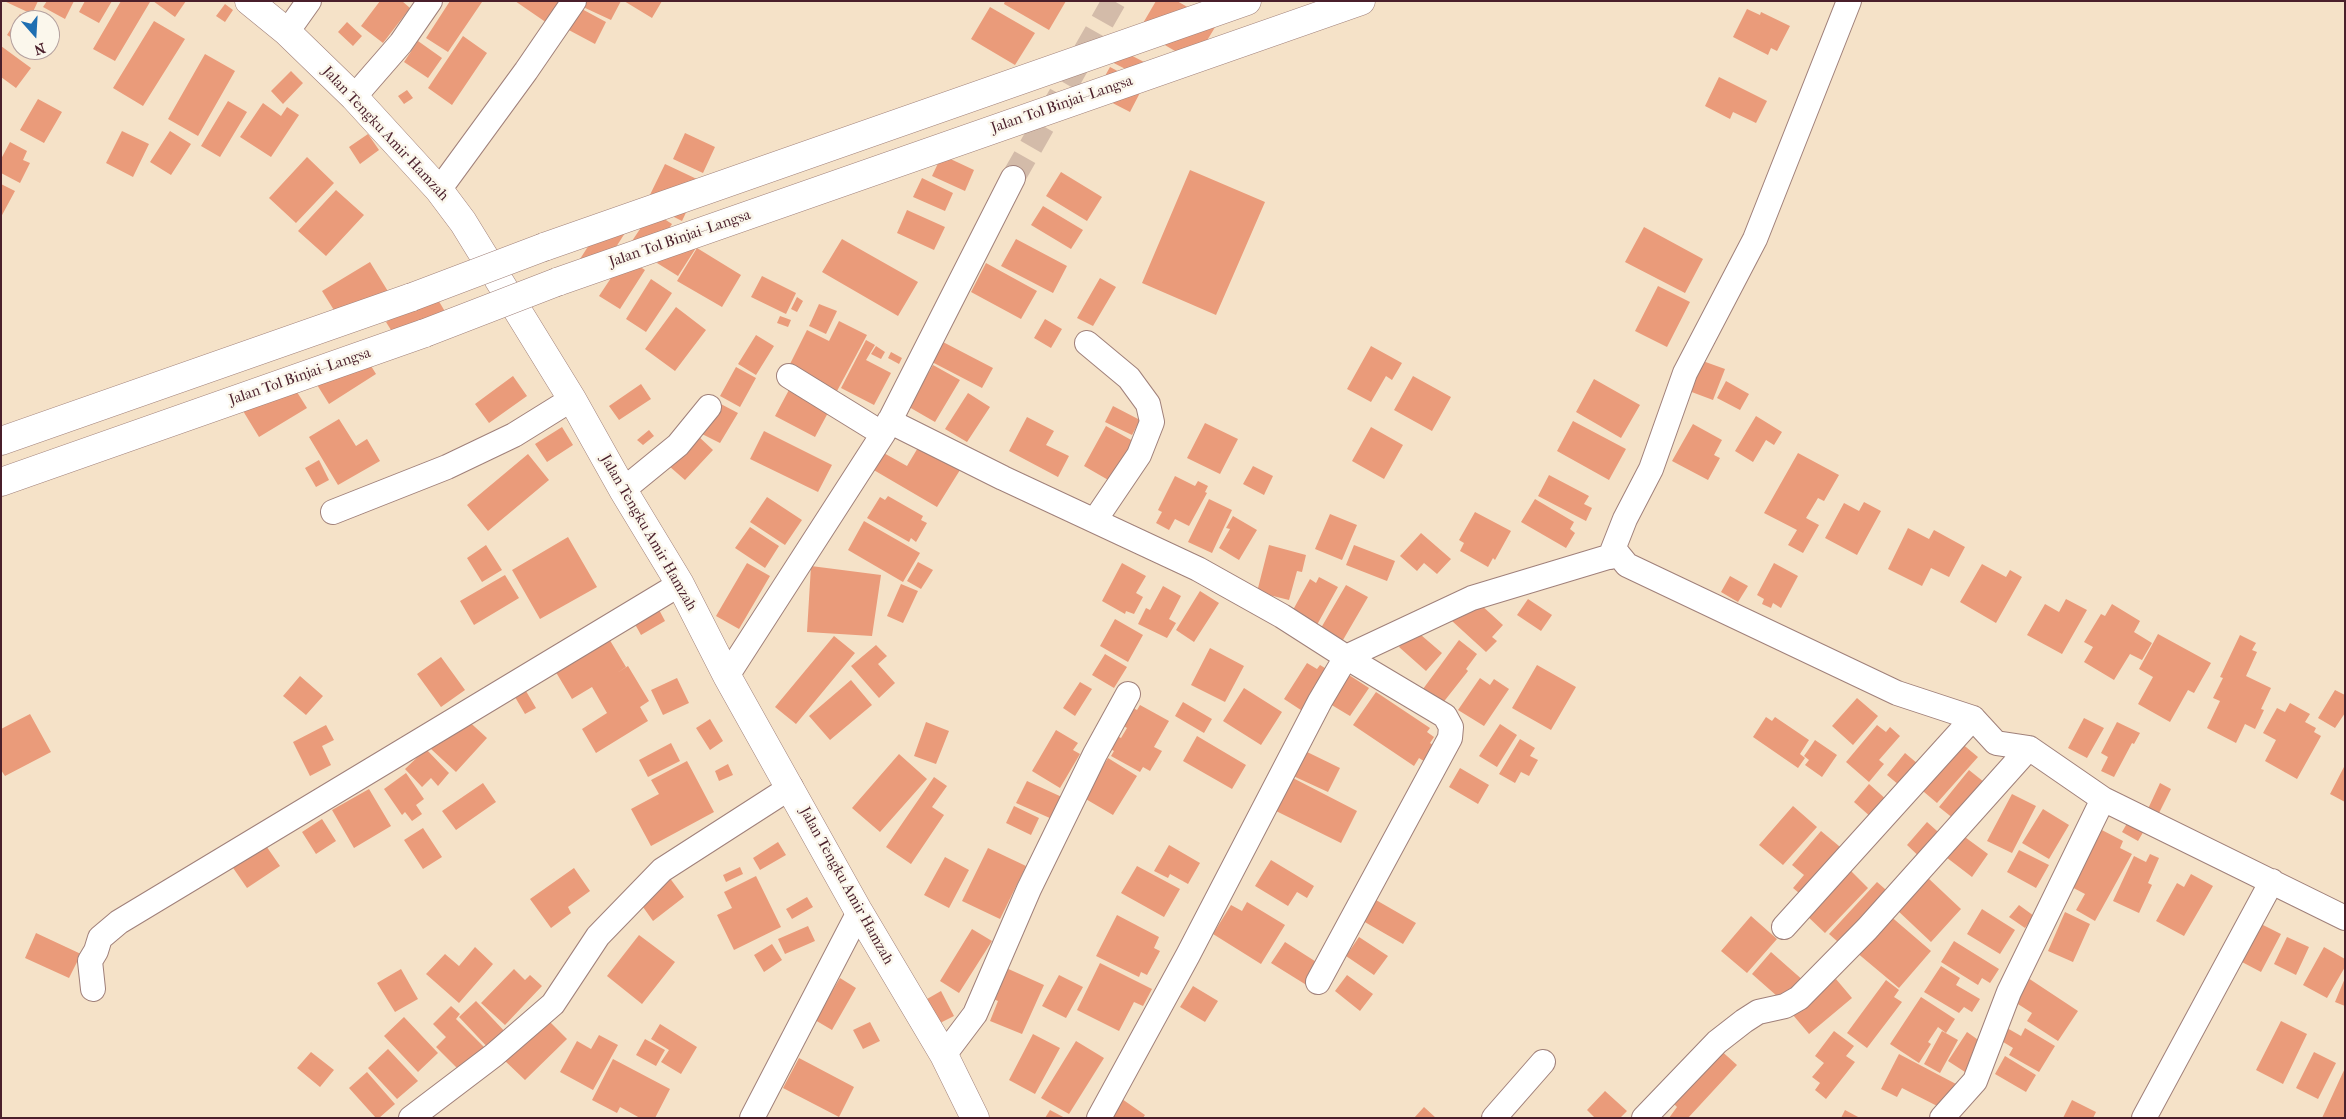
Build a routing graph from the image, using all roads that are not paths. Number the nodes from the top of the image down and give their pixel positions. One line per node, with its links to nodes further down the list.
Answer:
1 (249, 1): 8 (highway, Jalan Tengku Amir Hamzah)
2 (309, 1): 8 (street)
3 (430, 1): 9 (street)
4 (574, 1): 11 (street)
5 (1247, 1): 17 (highway, bridge)
6 (1361, 1): 18 (highway, Jalan Tol Binjai–Langsa, bridge)
7 (1849, 1): 22 (street)
8 (287, 32): 9 (highway, Jalan Tengku Amir Hamzah)
9 (354, 97): 11 (highway, Jalan Tengku Amir Hamzah)
10 (1013, 178): 16 (street)
11 (439, 190): 14 (highway, Jalan Tengku Amir Hamzah)
12 (1087, 343): 21 (street)
13 (789, 376): 16 (street)
14 (572, 399): 19 (highway, Jalan Tengku Amir Hamzah); 20 (street)
15 (709, 406): 19 (street)
16 (886, 428): 21 (street); 25 (street)
17 (1, 441)
18 (1, 482)
19 (623, 490): 23 (highway, Jalan Tengku Amir Hamzah)
20 (333, 512)
21 (1095, 520): 24 (street)
22 (1618, 554): 24 (street); 27 (street)
23 (680, 584): 25 (highway, Jalan Tengku Amir Hamzah); 36 (street)
24 (1346, 657): 35 (street); 42 (street)
25 (726, 676): 29 (highway, Jalan Tengku Amir Hamzah)
26 (1128, 694): 37 (street)
27 (1973, 718): 28 (street); 34 (street)
28 (2029, 748): 30 (street); 44 (street)
29 (791, 787): 32 (highway, Jalan Tengku Amir Hamzah); 39 (street)
30 (2103, 799): 31 (street); 45 (street)
31 (2272, 881): 33 (street); 46 (street)
32 (859, 912): 37 (highway, Jalan Tengku Amir Hamzah); 40 (street)
33 (2345, 918)
34 (1784, 928)
35 (1318, 982)
36 (93, 989)
37 (944, 1055): 41 (highway, Jalan Tengku Amir Hamzah)
38 (1543, 1062): 43 (street)
39 (411, 1118)
40 (752, 1118)
41 (975, 1118)
42 (1099, 1118)
43 (1494, 1118)
44 (1644, 1118)
45 (1942, 1118)
46 (2144, 1118)

